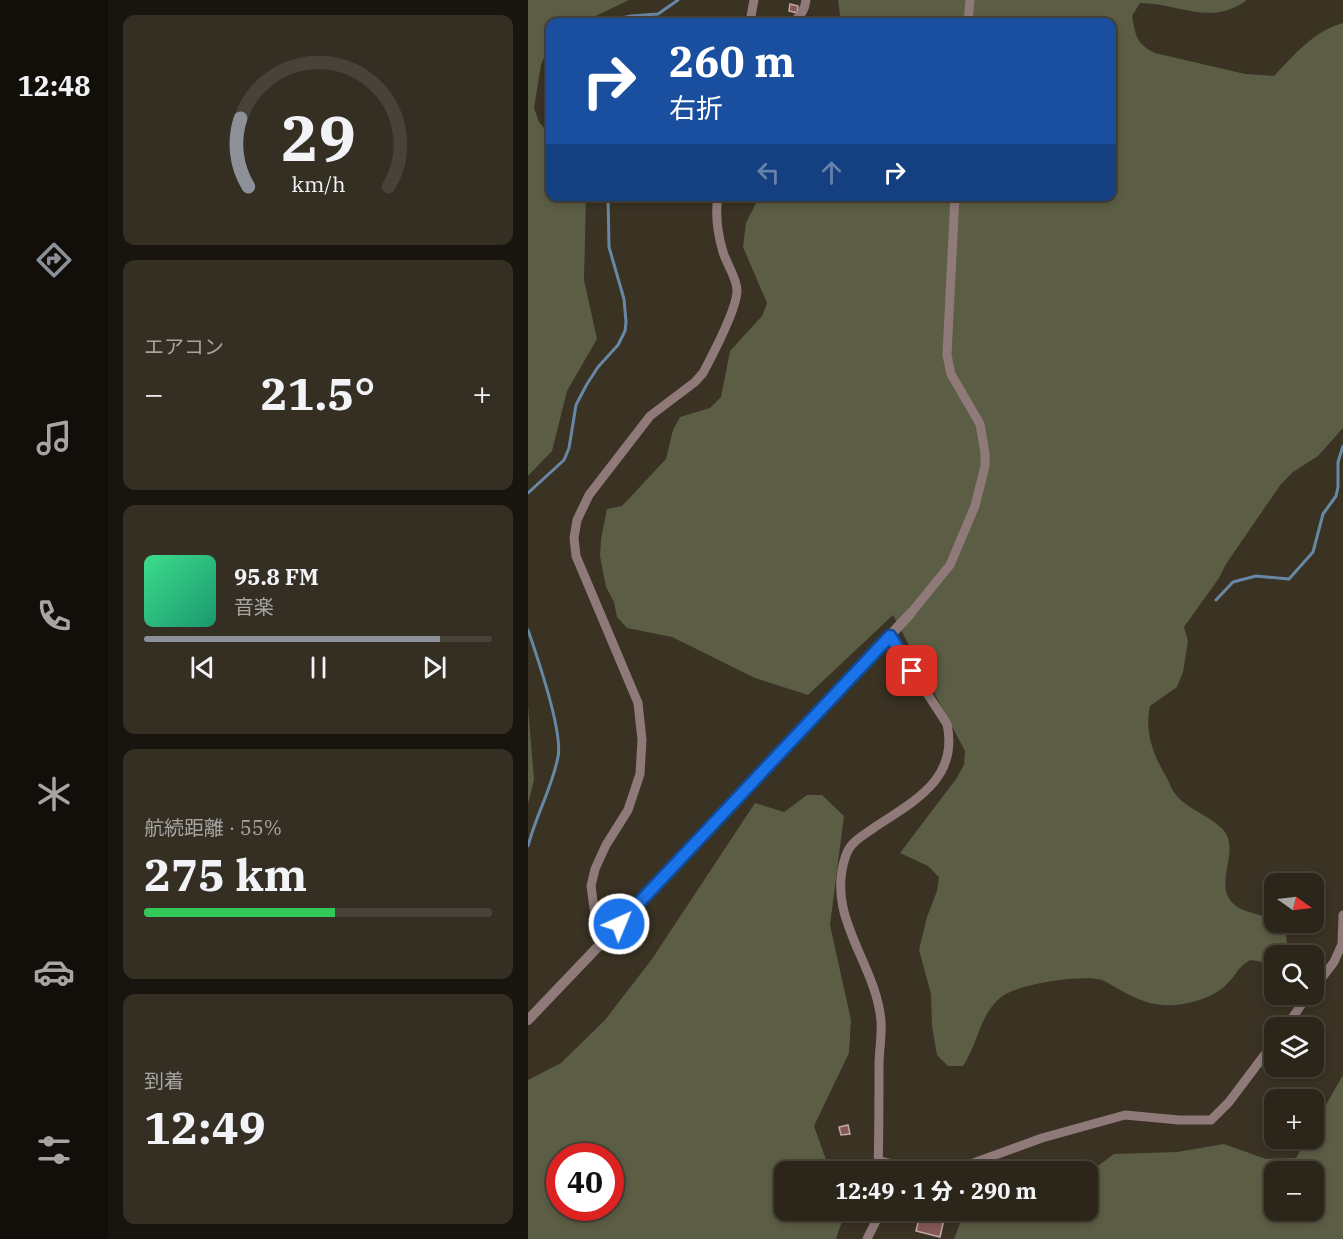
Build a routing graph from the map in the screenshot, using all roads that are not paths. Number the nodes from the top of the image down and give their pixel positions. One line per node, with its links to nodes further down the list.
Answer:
1 (754, 0): 4 (street)
2 (806, 0): 5 (street)
3 (970, 0): 6 (street)
4 (751, 18)
5 (797, 18)
6 (968, 18)
7 (718, 201): 12 (street)
8 (955, 201): 9 (street)
9 (911, 613): 10 (street)
10 (890, 636): 12 (street); 16 (street)
11 (1343, 915): 13 (street)
12 (607, 936): 14 (street)
13 (1324, 975)
14 (528, 1020)
15 (1264, 1056): 17 (street)
16 (879, 1161)
17 (979, 1161)
18 (876, 1221): 19 (street)
19 (867, 1239)

